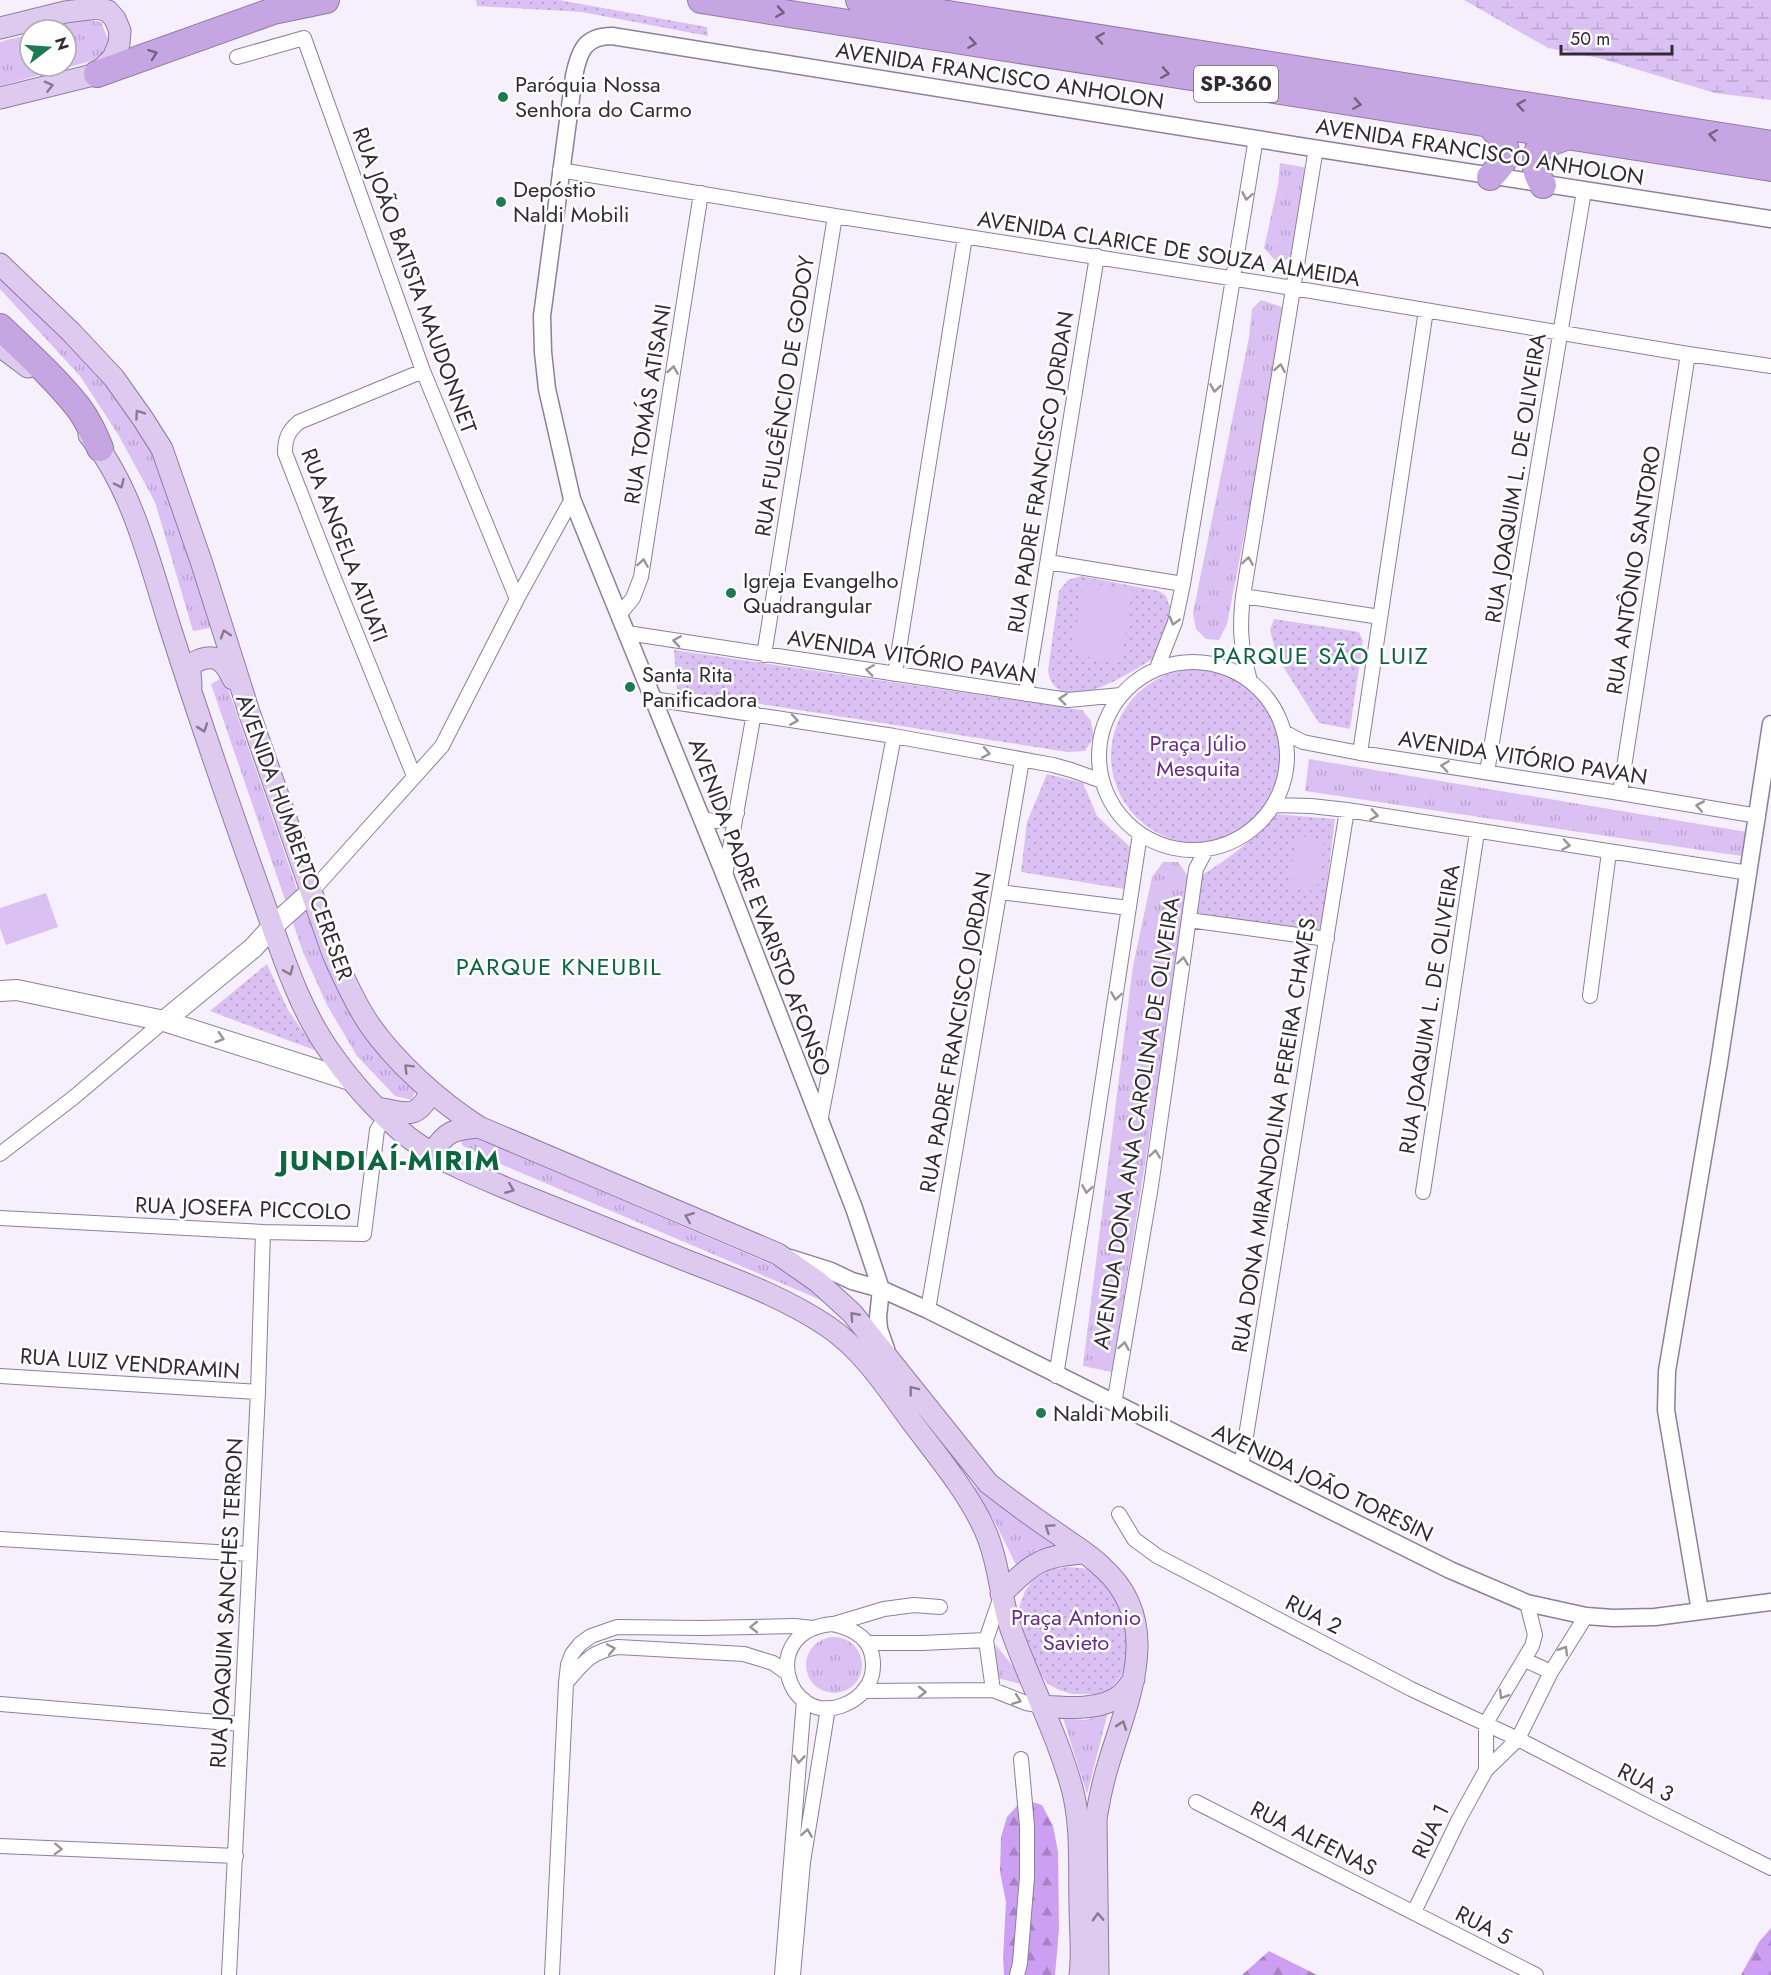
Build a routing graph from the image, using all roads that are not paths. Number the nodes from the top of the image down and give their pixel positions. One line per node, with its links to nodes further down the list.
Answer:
1 (326, 0): 11 (highway, one-way to 1)
2 (701, 0): 13 (highway, SP-360, one-way to 13)
3 (859, 0): 16 (highway, SP-360, one-way to 3)
4 (46, 18): 11 (main road)
5 (0, 20): 6 (main road)
6 (18, 22)
7 (18, 24): 8 (main road)
8 (0, 28)
9 (612, 36): 15 (street, AVENIDA FRANCISCO ANHOLON); 19 (street, AVENIDA PADRE EVARISTO AFONSO)
10 (237, 57): 37 (street, RUA JOÃO BATISTA MAUDONNET)
11 (98, 74): 12 (main road, one-way to 11)
12 (0, 98)
13 (1489, 124): 14 (highway, SP-360); 20 (highway)
14 (1568, 136): 18 (highway, SP-360); 21 (highway)
15 (1256, 138): 17 (street, AVENIDA FRANCISCO ANHOLON); 29 (street, one-way to 29)
16 (1771, 144)
17 (1316, 148): 20 (street, AVENIDA FRANCISCO ANHOLON); 30 (street)
18 (1771, 168)
19 (561, 170): 23 (street, AVENIDA CLARICE DE SOUZA ALMEIDA); 39 (street, AVENIDA PADRE EVARISTO AFONSO)
20 (1490, 177): 21 (street, AVENIDA FRANCISCO ANHOLON)
21 (1543, 185): 22 (street, AVENIDA FRANCISCO ANHOLON)
22 (1584, 191): 25 (street, AVENIDA FRANCISCO ANHOLON); 33 (street, RUA JOAQUIM L. DE OLIVEIRA)
23 (701, 193): 24 (street, AVENIDA CLARICE DE SOUZA ALMEIDA); 44 (street, RUA TOMÁS ATISANI, one-way to 23)
24 (835, 216): 26 (street, AVENIDA CLARICE DE SOUZA ALMEIDA); 47 (street, RUA FULGÊNCIO DE GODOY)
25 (1771, 219)
26 (965, 237): 27 (street, AVENIDA CLARICE DE SOUZA ALMEIDA); 49 (street)
27 (1096, 256): 29 (street, AVENIDA CLARICE DE SOUZA ALMEIDA); 40 (street, RUA PADRE FRANCISCO JORDAN)
28 (0, 264): 55 (main road, AVENIDA HUMBERTO CERESER, one-way to 28)
29 (1233, 278): 30 (street, AVENIDA CLARICE DE SOUZA ALMEIDA); 41 (street, one-way to 41)
30 (1293, 288): 31 (street, AVENIDA CLARICE DE SOUZA ALMEIDA); 42 (street, one-way to 30)
31 (1426, 310): 33 (street, AVENIDA CLARICE DE SOUZA ALMEIDA); 45 (street)
32 (0, 327): 38 (highway)
33 (1560, 333): 35 (street, AVENIDA CLARICE DE SOUZA ALMEIDA); 62 (street, RUA JOAQUIM L. DE OLIVEIRA)
34 (0, 346): 38 (main road)
35 (1688, 354): 36 (street, AVENIDA CLARICE DE SOUZA ALMEIDA); 65 (street, RUA ANTÔNIO SANTORO)
36 (1771, 366)
37 (423, 371): 43 (street, RUA JOÃO BATISTA MAUDONNET); 63 (street, RUA ANGELA ATUATI)
38 (100, 448): 53 (main road, one-way to 53)
39 (572, 499): 43 (street); 44 (street, AVENIDA PADRE EVARISTO AFONSO)
40 (1048, 562): 41 (street); 51 (street, RUA PADRE FRANCISCO JORDAN)
41 (1183, 584): 48 (street, one-way to 48)
42 (1242, 596): 45 (street); 50 (street)
43 (517, 599): 63 (street)
44 (619, 615): 46 (street, AVENIDA PADRE EVARISTO AFONSO)
45 (1380, 617): 60 (street)
46 (627, 633): 47 (street, AVENIDA VITÓRIO PAVAN, one-way to 46); 54 (street, AVENIDA PADRE EVARISTO AFONSO)
47 (764, 655): 49 (street, AVENIDA VITÓRIO PAVAN, one-way to 47)
48 (1157, 668): 50 (street); 52 (street)
49 (895, 674): 51 (street, AVENIDA VITÓRIO PAVAN)
50 (1250, 681): 58 (street)
51 (1026, 694): 52 (street, AVENIDA VITÓRIO PAVAN, one-way to 51)
52 (1121, 695): 64 (street)
53 (192, 699): 55 (main road); 81 (main road, one-way to 81)
54 (653, 699): 56 (street); 70 (street, AVENIDA PADRE EVARISTO AFONSO)
55 (249, 712): 77 (main road, AVENIDA HUMBERTO CERESER)
56 (754, 713): 59 (street, one-way to 59); 68 (street)
57 (1771, 724): 69 (street)
58 (1284, 732): 60 (street, AVENIDA VITÓRIO PAVAN); 66 (street)
59 (894, 736): 61 (street, one-way to 61); 89 (street)
60 (1360, 753): 62 (street, AVENIDA VITÓRIO PAVAN, one-way to 60)
61 (1022, 760): 64 (street); 78 (street, RUA PADRE FRANCISCO JORDAN)
62 (1487, 772): 65 (street, AVENIDA VITÓRIO PAVAN)
63 (414, 776): 77 (street)
64 (1102, 781): 72 (street)
65 (1620, 793): 69 (street, AVENIDA VITÓRIO PAVAN, one-way to 65)
66 (1274, 806): 67 (street); 73 (street)
67 (1347, 810): 71 (street, one-way to 71); 82 (street, RUA DONA MIRANDOLINA PEREIRA CHAVES)
68 (737, 813): 70 (street); 76 (street)
69 (1758, 816): 75 (street)
70 (701, 818): 76 (street, AVENIDA PADRE EVARISTO AFONSO)
71 (1477, 832): 74 (street, one-way to 74); 93 (street, RUA JOAQUIM L. DE OLIVEIRA)
72 (1140, 834): 73 (street); 79 (street, AVENIDA DONA ANA CAROLINA DE OLIVEIRA)
73 (1206, 850): 80 (street, AVENIDA DONA ANA CAROLINA DE OLIVEIRA)
74 (1609, 852): 75 (street); 84 (street)
75 (1749, 873): 113 (street)
76 (725, 876): 89 (street, AVENIDA PADRE EVARISTO AFONSO)
77 (312, 891): 81 (main road); 87 (main road, AVENIDA HUMBERTO CERESER, one-way to 77)
78 (1000, 892): 79 (street); 98 (street, RUA PADRE FRANCISCO JORDAN)
79 (1129, 908): 101 (street, AVENIDA DONA ANA CAROLINA DE OLIVEIRA, one-way to 101)
80 (1189, 920): 82 (street); 103 (street, AVENIDA DONA ANA CAROLINA DE OLIVEIRA, one-way to 80)
81 (273, 926): 85 (main road); 86 (main road, one-way to 86)
82 (1327, 939): 104 (street, RUA DONA MIRANDOLINA PEREIRA CHAVES)
83 (0, 991): 85 (main road)
84 (1590, 996)
85 (164, 1021): 86 (main road, one-way to 86); 92 (street)
86 (353, 1081): 88 (main road)
87 (431, 1090): 88 (main road); 90 (main road, AVENIDA HUMBERTO CERESER)
88 (382, 1112): 91 (main road); 95 (street, RUA JOSEFA PICCOLO)
89 (820, 1122): 97 (street, AVENIDA PADRE EVARISTO AFONSO)
90 (479, 1127): 91 (main road); 96 (main road, AVENIDA HUMBERTO CERESER, one-way to 90)
91 (432, 1153): 109 (main road, one-way to 109)
92 (0, 1154)
93 (1423, 1192)
94 (0, 1218): 95 (street, RUA JOSEFA PICCOLO)
95 (263, 1232): 102 (street, RUA JOAQUIM SANCHES TERRON)
96 (778, 1254): 97 (street, AVENIDA JOÃO TORESIN); 99 (main road, AVENIDA HUMBERTO CERESER, one-way to 96)
97 (881, 1289): 98 (street, AVENIDA JOÃO TORESIN); 99 (street)
98 (928, 1311): 101 (street, AVENIDA JOÃO TORESIN)
99 (891, 1361): 107 (main road, AVENIDA HUMBERTO CERESER, one-way to 99)
100 (0, 1376): 102 (street, RUA LUIZ VENDRAMIN)
101 (1056, 1376): 103 (street, AVENIDA JOÃO TORESIN)
102 (258, 1392): 108 (street, RUA JOAQUIM SANCHES TERRON)
103 (1114, 1404): 104 (street, AVENIDA JOÃO TORESIN)
104 (1241, 1467): 111 (street, AVENIDA JOÃO TORESIN)
105 (1119, 1514): 130 (street, RUA 2)
106 (0, 1539): 108 (street)
107 (1084, 1553): 109 (main road); 122 (main road, AVENIDA HUMBERTO CERESER)
108 (249, 1554): 131 (street, RUA JOAQUIM SANCHES TERRON)
109 (1001, 1594): 117 (street); 128 (main road)
110 (1771, 1602): 113 (street, AVENIDA JOÃO TORESIN)
111 (1527, 1603): 114 (street, AVENIDA JOÃO TORESIN); 119 (street)
112 (940, 1607): 115 (street)
113 (1700, 1611): 114 (street, AVENIDA JOÃO TORESIN)
114 (1586, 1616): 120 (street, one-way to 114)
115 (832, 1624): 116 (street); 118 (street)
116 (812, 1628): 121 (street); 123 (street, one-way to 123)
117 (986, 1640): 118 (street); 124 (street)
118 (868, 1643): 125 (street)
119 (1525, 1660): 120 (street); 130 (street, one-way to 130)
120 (1551, 1672): 133 (street)
121 (787, 1673): 123 (street, one-way to 121); 126 (street)
122 (1134, 1678): 128 (main road); 147 (main road, AVENIDA HUMBERTO CERESER, one-way to 122)
123 (566, 1683): 142 (street)
124 (993, 1690): 125 (street, one-way to 124); 128 (street, one-way to 128)
125 (863, 1691): 129 (street)
126 (804, 1700): 129 (street); 143 (street, one-way to 143)
127 (0, 1704): 131 (street)
128 (1043, 1707): 146 (main road)
129 (828, 1708): 144 (street, one-way to 129)
130 (1486, 1723): 132 (street, RUA 2); 135 (street, RUA 1)
131 (241, 1724): 138 (street, RUA JOAQUIM SANCHES TERRON)
132 (1503, 1733): 133 (street, RUA 3)
133 (1518, 1740): 135 (street, RUA 1); 139 (street, RUA 3)
134 (1021, 1759): 145 (street)
135 (1486, 1770): 140 (street, RUA 1)
136 (1196, 1802): 140 (street, RUA ALFENAS)
137 (0, 1846): 138 (street, one-way to 138)
138 (236, 1856): 141 (street, RUA JOAQUIM SANCHES TERRON)
139 (1771, 1868)
140 (1414, 1912): 148 (street, RUA 5)
141 (229, 1975)
142 (552, 1975)
143 (782, 1975)
144 (793, 1975)
145 (1017, 1975)
146 (1080, 1975)
147 (1098, 1975)
148 (1536, 1975)

